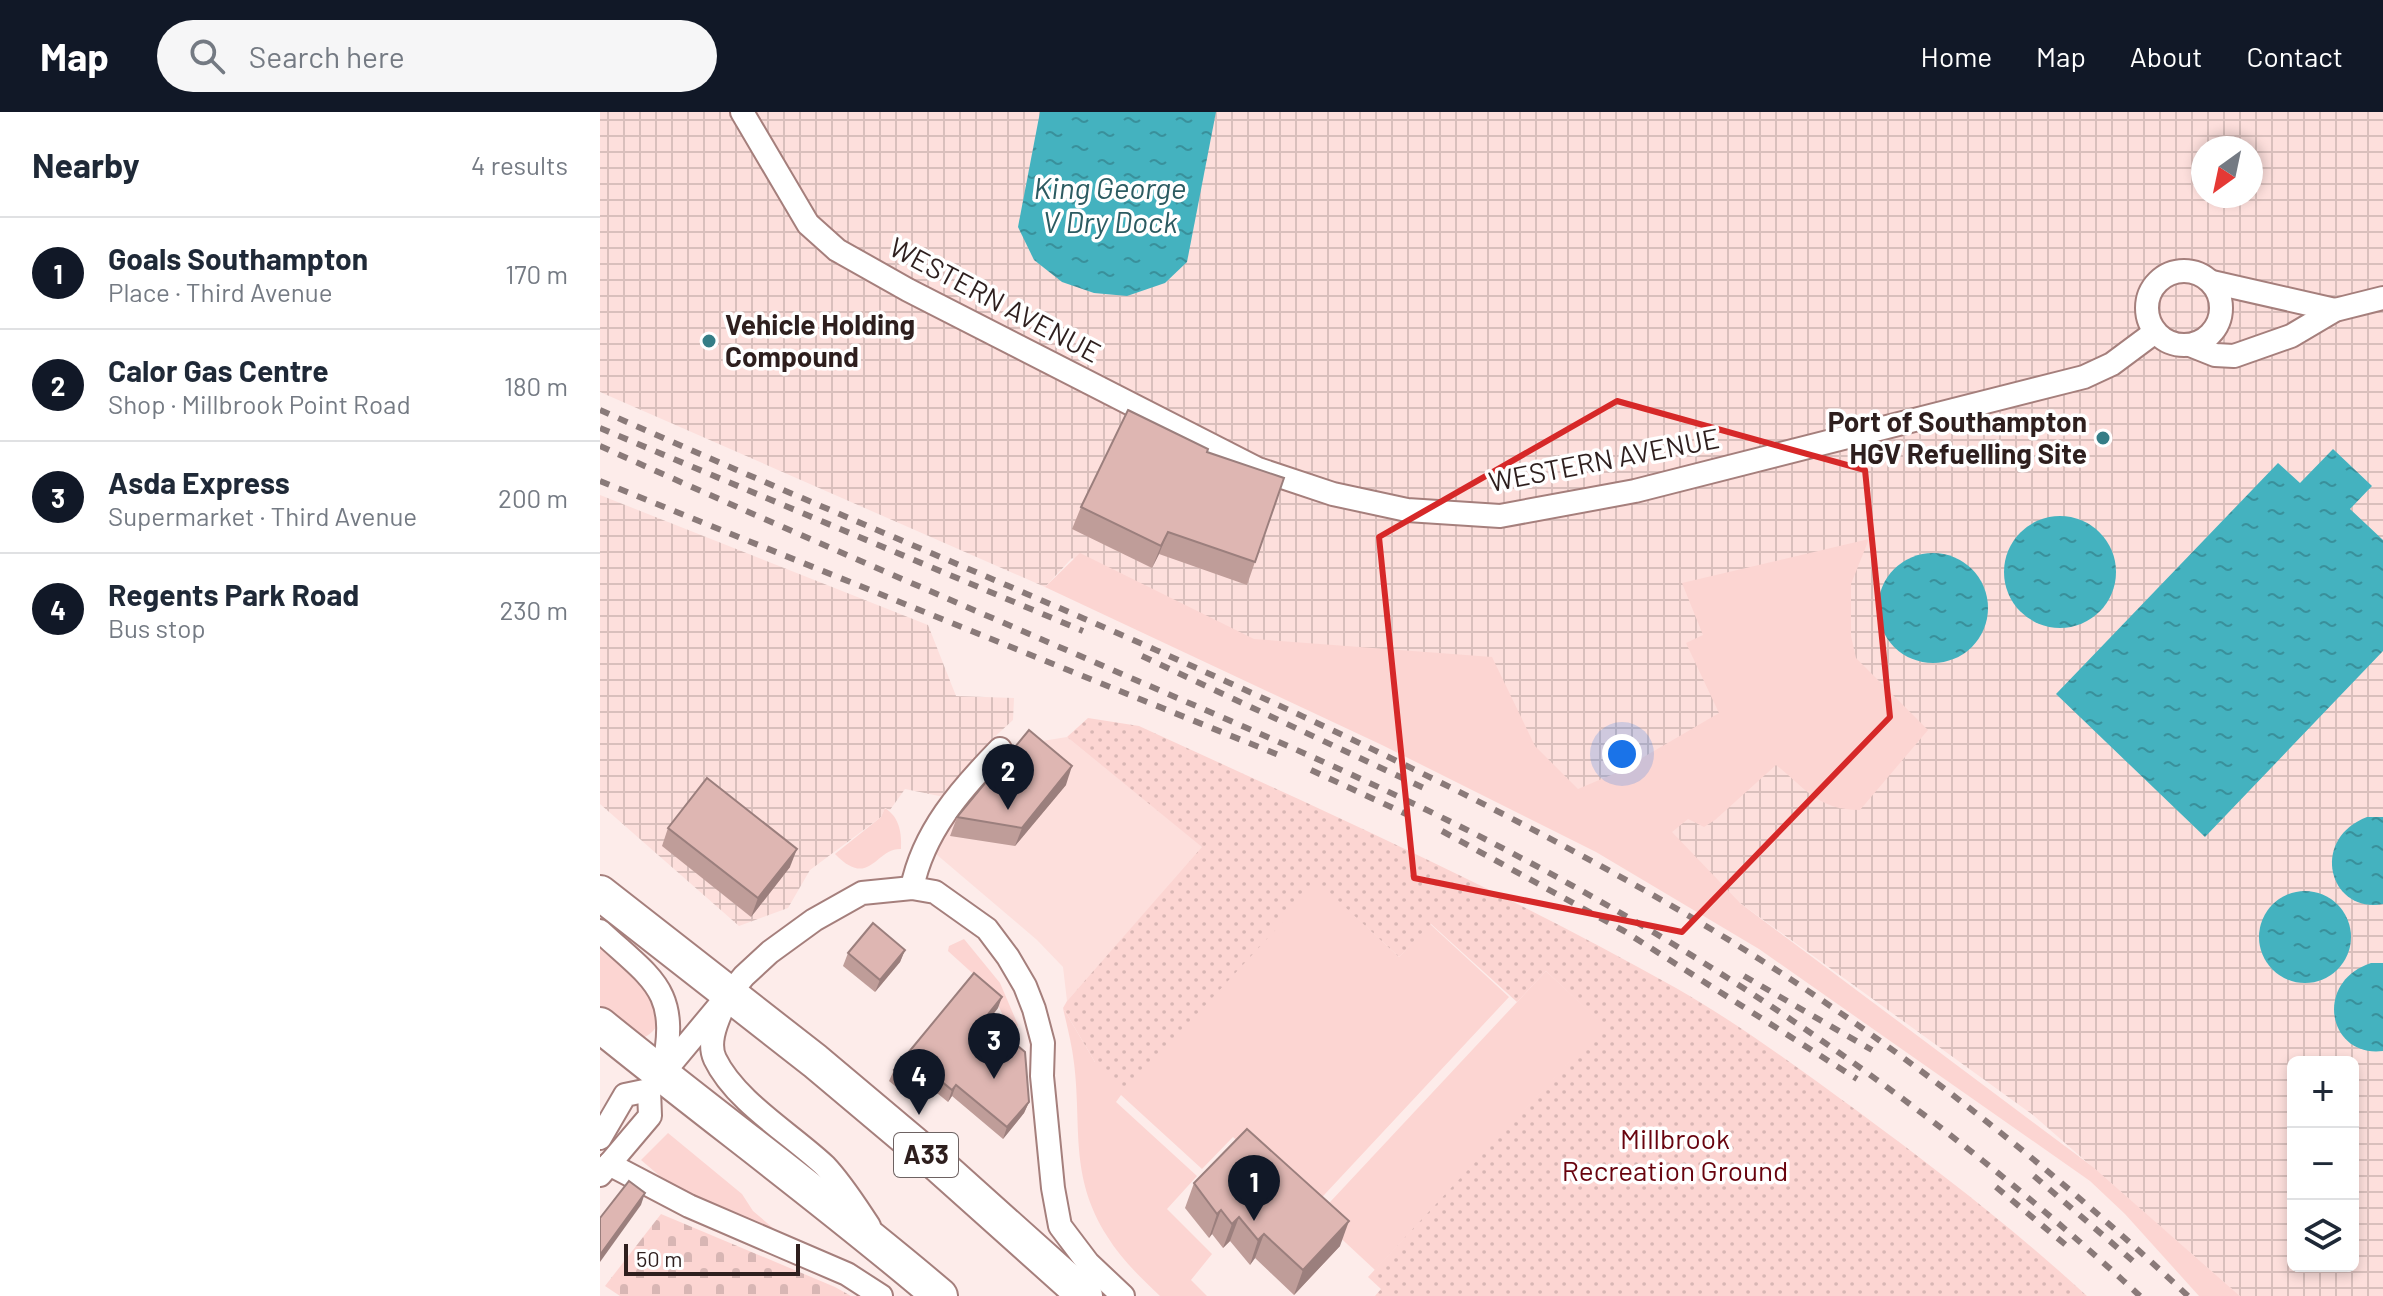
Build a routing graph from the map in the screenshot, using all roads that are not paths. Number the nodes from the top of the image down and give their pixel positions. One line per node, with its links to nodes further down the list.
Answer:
1 (742, 112): 5 (street, WESTERN AVENUE)
2 (2212, 282): 4 (street); 5 (street); 6 (street)
3 (2383, 298): 4 (street)
4 (2335, 310): 6 (street)
5 (2155, 332): 6 (street)
6 (2190, 345)
7 (1000, 749): 8 (street)
8 (912, 888): 11 (street); 20 (street)
9 (600, 893): 11 (highway, A33)
10 (600, 931): 13 (street)
11 (730, 992): 13 (street); 16 (street); 19 (highway, A33)
12 (600, 1025): 13 (highway)
13 (655, 1083): 14 (street); 15 (street); 16 (highway)
14 (600, 1138)
15 (605, 1170): 17 (street)
16 (884, 1248): 18 (highway)
17 (881, 1296)
18 (940, 1296)
19 (1085, 1296)
20 (1123, 1296)

